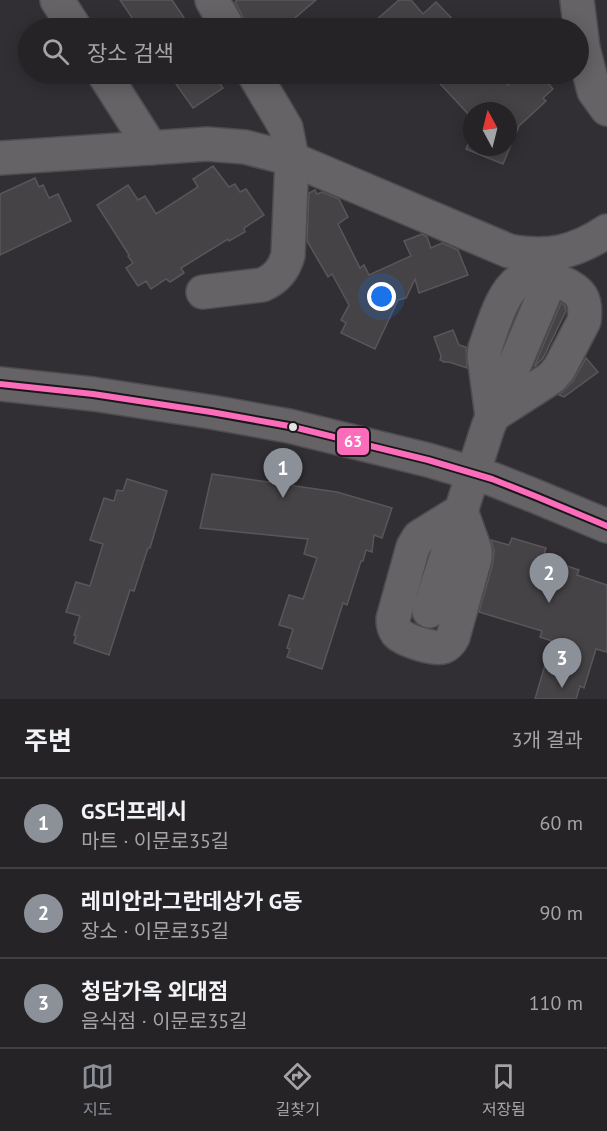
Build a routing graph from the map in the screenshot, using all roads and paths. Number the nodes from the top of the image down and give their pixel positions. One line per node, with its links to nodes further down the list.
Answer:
1 (57, 0): 4 (street)
2 (212, 0): 5 (street)
3 (577, 0): 6 (street)
4 (69, 18)
5 (222, 18)
6 (579, 18)
7 (589, 72): 10 (street)
8 (110, 84): 11 (street)
9 (260, 84): 13 (street)
10 (607, 109)
11 (152, 148): 12 (street); 13 (street)
12 (0, 158)
13 (292, 159): 14 (street); 15 (street)
14 (607, 231)
15 (203, 292)
16 (544, 295): 18 (street)
17 (0, 384): 18 (street)
18 (473, 473): 19 (street); 20 (street)
19 (607, 526)
20 (429, 610)

